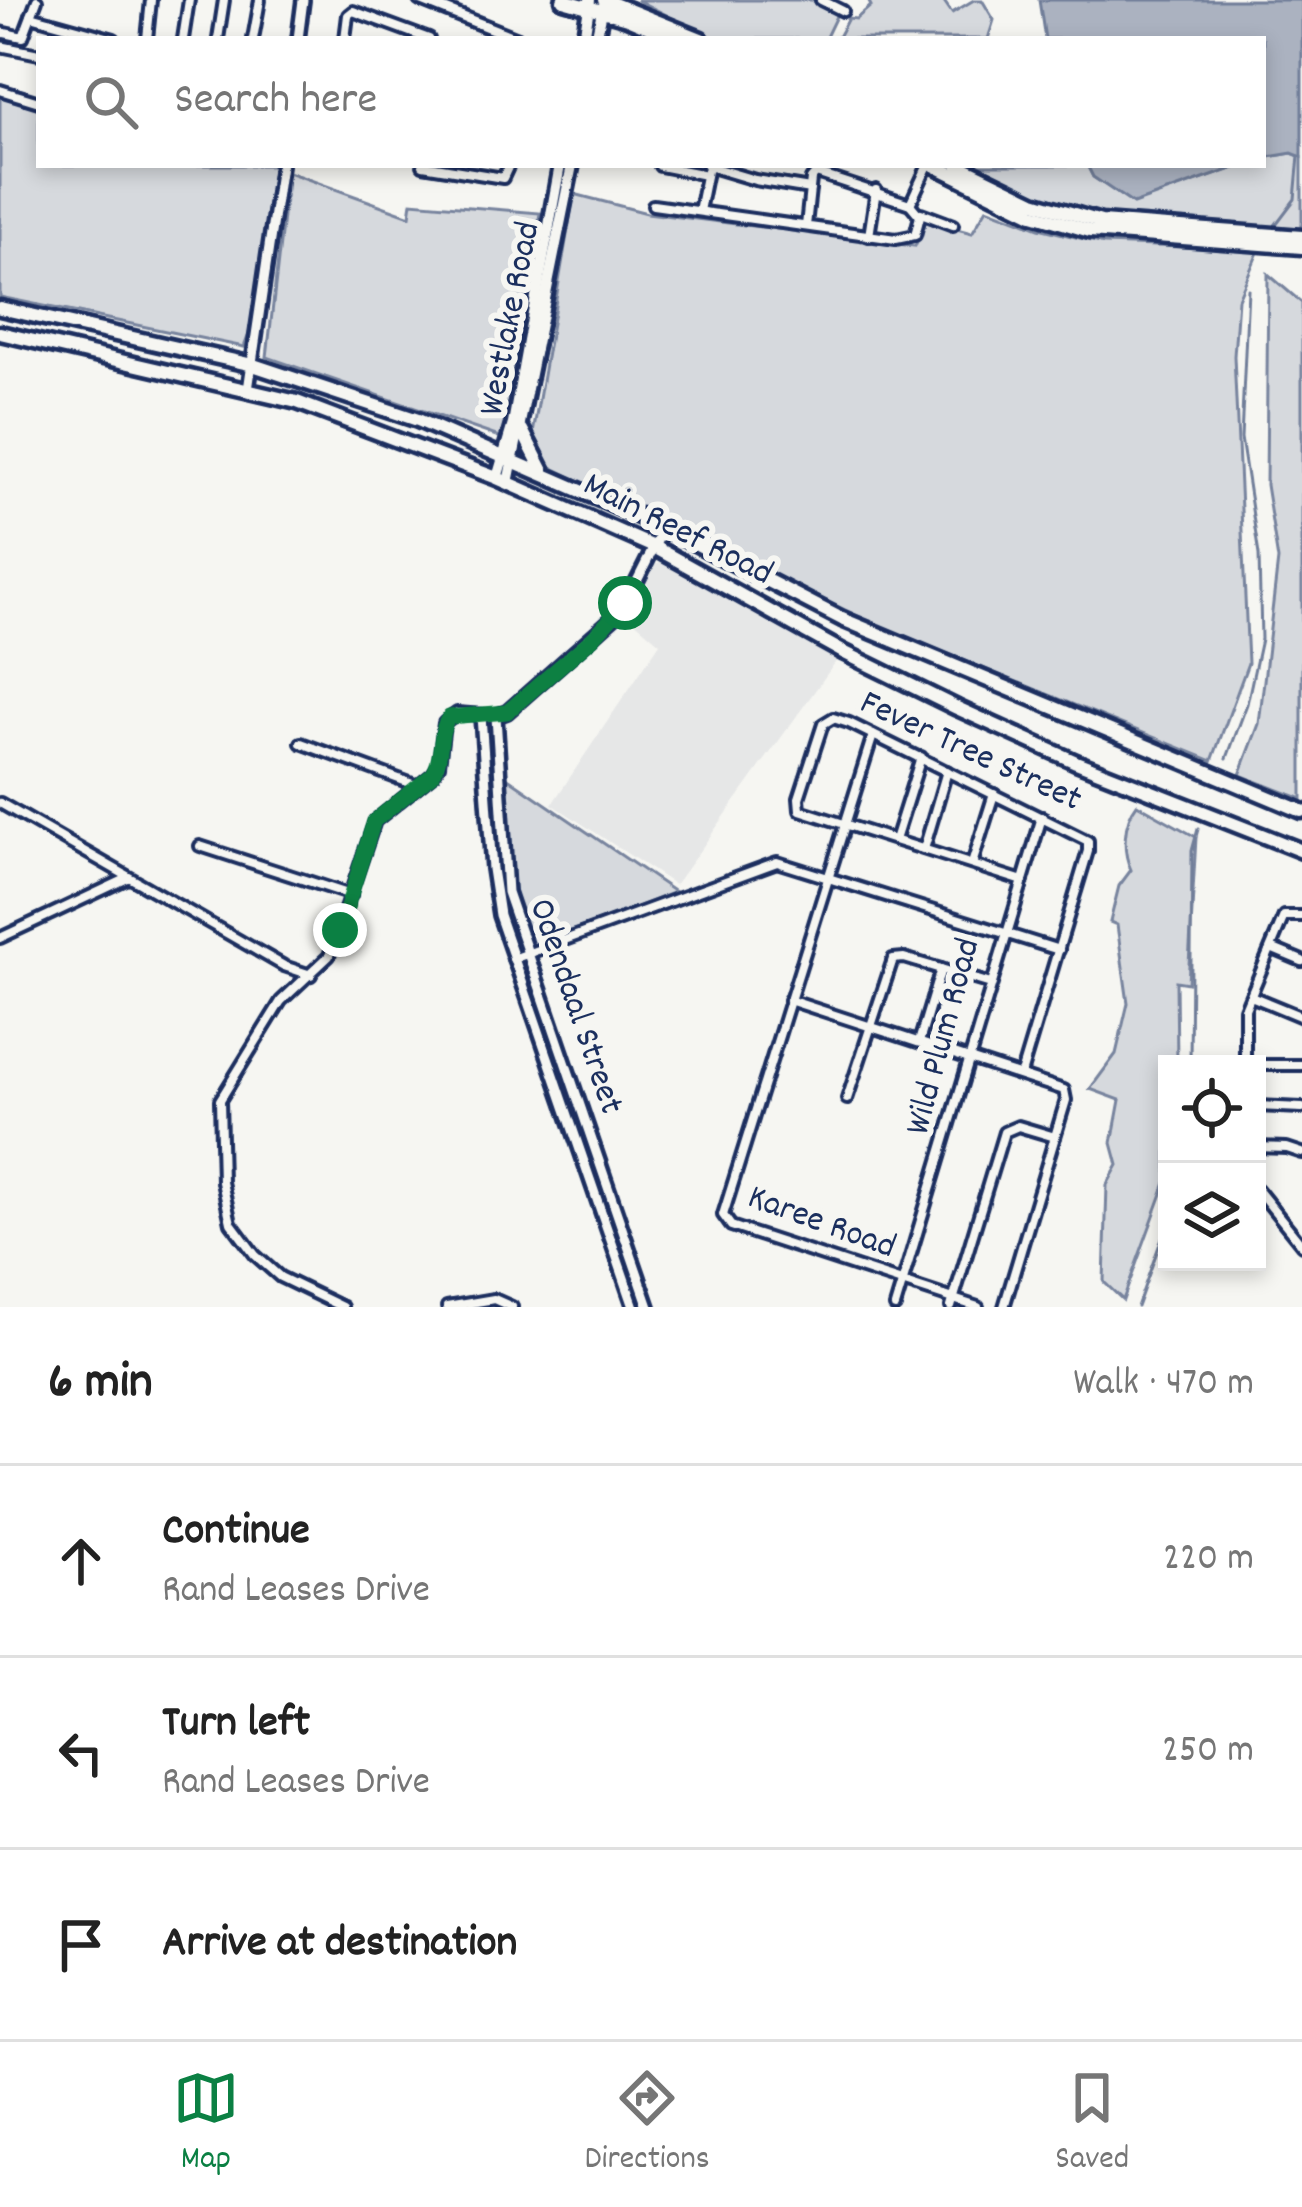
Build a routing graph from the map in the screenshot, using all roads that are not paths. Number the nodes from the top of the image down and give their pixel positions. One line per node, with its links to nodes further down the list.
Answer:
1 (37, 0): 13 (street)
2 (151, 0): 17 (street)
3 (189, 0): 18 (street)
4 (224, 0): 19 (street)
5 (260, 0): 20 (street)
6 (303, 0): 21 (street)
7 (420, 0): 25 (street)
8 (563, 0): 10 (main road)
9 (821, 0): 12 (street)
10 (598, 4): 11 (main road); 26 (main road); 27 (main road); 28 (main road)
11 (633, 6): 29 (main road)
12 (843, 11)
13 (31, 16): 15 (street); 16 (street)
14 (389, 22): 22 (street); 23 (street); 24 (street)
15 (0, 32)
16 (103, 36)
17 (147, 36)
18 (183, 36)
19 (218, 36)
20 (254, 36)
21 (298, 36)
22 (346, 36)
23 (387, 36)
24 (421, 36)
25 (510, 36)
26 (585, 36)
27 (596, 36)
28 (670, 36)
29 (695, 36)
30 (0, 46): 31 (street)
31 (36, 54)
32 (0, 90): 33 (street)
33 (36, 101)
34 (281, 168): 56 (street)
35 (441, 168): 36 (street)
36 (508, 168)
37 (559, 168): 59 (main road, Westlake Road)
38 (571, 168): 58 (main road, Westlake Road)
39 (929, 168): 45 (street)
40 (937, 168): 53 (main road)
41 (964, 168): 52 (main road)
42 (707, 169): 43 (street); 47 (street)
43 (810, 189): 44 (street); 50 (street)
44 (876, 190): 45 (street); 51 (street)
45 (910, 203): 48 (street)
46 (653, 205): 47 (street)
47 (699, 212): 50 (street)
48 (919, 213): 49 (street); 51 (street)
49 (953, 225)
50 (806, 226): 51 (street)
51 (869, 236)
52 (1302, 237)
53 (1302, 247)
54 (0, 308): 56 (main road, Main Reef Road)
55 (0, 333): 57 (main road, Main Reef Road)
56 (253, 364): 57 (street); 59 (main road, Main Reef Road)
57 (248, 390): 61 (main road, Main Reef Road)
58 (522, 430): 59 (main road, Westlake Road); 60 (main road)
59 (509, 457): 60 (main road, Main Reef Road); 61 (main road, Westlake Road)
60 (544, 472): 62 (main road, Main Reef Road)
61 (502, 480): 63 (main road, Main Reef Road)
62 (664, 527): 63 (street); 73 (main road, Main Reef Road)
63 (654, 547): 65 (street); 79 (main road, Main Reef Road)
64 (481, 716): 65 (street); 70 (street); 91 (street)
65 (496, 716): 90 (street, Odendaal Street)
66 (873, 735): 68 (street, Fever Tree Street); 75 (street); 75 (street, Fever Tree Street)
67 (302, 742): 70 (street)
68 (921, 757): 69 (street, Fever Tree Street); 76 (street)
69 (947, 771): 71 (street, Fever Tree Street); 78 (street)
70 (419, 787): 84 (street)
71 (994, 794): 74 (street, Fever Tree Street); 80 (street)
72 (0, 802): 82 (street)
73 (1302, 811)
74 (1042, 817): 83 (street); 89 (street, Fever Tree Street)
75 (844, 825): 76 (street); 81 (street)
76 (895, 839): 78 (street)
77 (200, 846): 84 (street)
78 (924, 849): 80 (street)
79 (1302, 851)
80 (972, 865): 83 (street)
81 (829, 877): 86 (street, Wild Plum Road); 90 (street, Wild Plum Road); 97 (street)
82 (130, 878): 87 (street); 94 (street)
83 (1023, 881): 86 (street)
84 (351, 895): 94 (street)
85 (1302, 916): 88 (street)
86 (1006, 933): 89 (street); 95 (street, Wild Plum Road)
87 (0, 938)
88 (1271, 948): 92 (street); 96 (street)
89 (1059, 950): 105 (street, Fever Tree Street)
90 (526, 954): 91 (street, Wild Plum Road); 120 (street, Odendaal Street)
91 (514, 959): 119 (street, Odendaal Street)
92 (1302, 961)
93 (940, 968): 95 (street); 99 (street); 100 (street)
94 (311, 975): 116 (street)
95 (992, 984): 102 (street, Wild Plum Road)
96 (1251, 996): 98 (street); 101 (street)
97 (789, 1000): 99 (street); 114 (street, Karee Road)
98 (1302, 1017)
99 (869, 1027): 100 (street); 106 (street)
100 (920, 1042): 102 (street)
101 (1245, 1055)
102 (970, 1057): 105 (street); 114 (street, Wild Plum Road)
103 (1266, 1065): 104 (street)
104 (1302, 1065)
105 (1021, 1074): 109 (street)
106 (847, 1099)
107 (1266, 1106): 108 (street)
108 (1302, 1108)
109 (1055, 1137): 115 (street); 123 (street)
110 (1266, 1148): 111 (street)
111 (1302, 1153)
112 (1266, 1200): 113 (street)
113 (1302, 1245)
114 (902, 1283): 115 (street, Karee Road); 121 (street, Wild Plum Road)
115 (952, 1303): 122 (street, Karee Road)
116 (342, 1307)
117 (447, 1307): 118 (street)
118 (512, 1307)
119 (634, 1307)
120 (649, 1307)
121 (895, 1307)
122 (978, 1307)
123 (1004, 1307)

